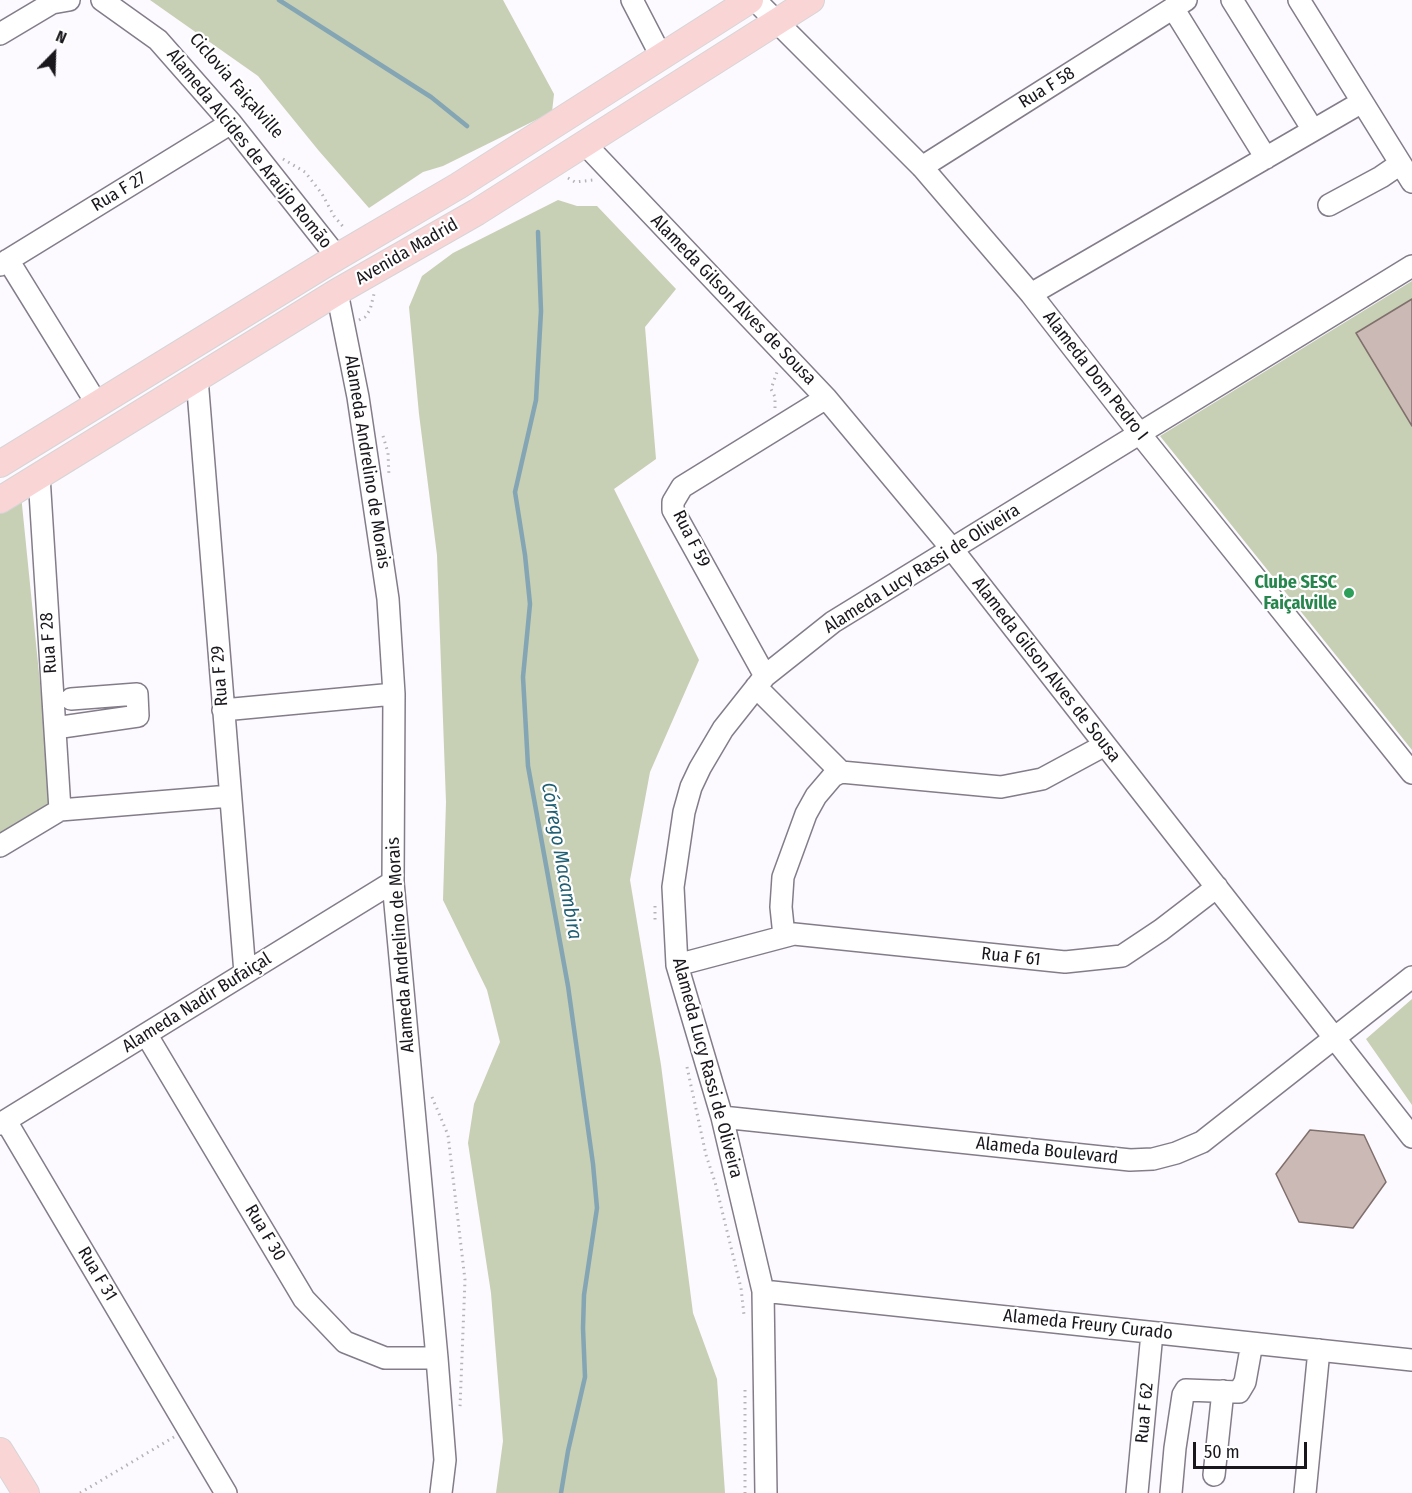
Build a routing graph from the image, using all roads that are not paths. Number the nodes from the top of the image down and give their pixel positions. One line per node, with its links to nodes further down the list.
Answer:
1 (69, 0): 11 (street)
2 (102, 0): 14 (street, Alameda Alcides de Araújo Romão)
3 (632, 0): 12 (street)
4 (750, 0): 12 (main road, Avenida Madrid)
5 (755, 0): 10 (street, Alameda Dom Pedro I)
6 (811, 0): 10 (main road, Avenida Madrid)
7 (1232, 0): 15 (street)
8 (1299, 0): 13 (street)
9 (1180, 4): 17 (street, Rua F 58); 19 (street, Rua F 58)
10 (776, 22): 16 (main road, Avenida Madrid); 19 (street, Alameda Dom Pedro I)
11 (0, 34)
12 (661, 56): 22 (main road, Avenida Madrid)
13 (1362, 102): 15 (street); 18 (street)
14 (231, 123): 22 (street, Alameda Alcides de Araújo Romão); 23 (street, Rua F 27)
15 (1313, 130): 17 (street)
16 (585, 144): 25 (main road, Avenida Madrid); 28 (street, Alameda Gilson Alves de Sousa)
17 (1266, 158): 26 (street)
18 (1400, 164): 20 (street); 21 (street)
19 (922, 167): 26 (street, Alameda Dom Pedro I)
20 (1412, 182)
21 (1329, 205)
22 (337, 257): 29 (main road, Avenida Madrid)
23 (4, 262): 29 (street, Rua F 27)
24 (1412, 266): 30 (street, Alameda Lucy Rassi de Oliveira)
25 (337, 292): 27 (main road, Avenida Madrid); 36 (street, Alameda Andrelino de Morais)
26 (1031, 294): 30 (street, Alameda Dom Pedro I)
27 (197, 378): 32 (main road, Avenida Madrid); 38 (street, Rua F 29)
28 (826, 398): 34 (street, Alameda Gilson Alves de Sousa); 35 (street, Rua F 59)
29 (97, 404): 31 (main road, Avenida Madrid)
30 (1140, 434): 34 (street, Alameda Lucy Rassi de Oliveira); 42 (street, Alameda Dom Pedro I)
31 (0, 464)
32 (39, 476): 33 (main road, Avenida Madrid); 39 (street, Rua F 28)
33 (0, 500)
34 (951, 549): 35 (street, Alameda Lucy Rassi de Oliveira); 40 (street, Alameda Gilson Alves de Sousa)
35 (760, 682): 41 (street); 49 (street, Alameda Lucy Rassi de Oliveira)
36 (394, 694): 38 (street); 46 (street, Alameda Andrelino de Morais)
37 (71, 699): 39 (street)
38 (223, 710): 43 (street, Rua F 29)
39 (54, 728): 44 (street, Rua F 28)
40 (1105, 745): 41 (street); 47 (street, Alameda Gilson Alves de Sousa)
41 (841, 771): 48 (street)
42 (1412, 773)
43 (230, 796): 44 (street); 50 (street, Rua F 29)
44 (60, 810): 45 (street)
45 (0, 846)
46 (393, 882): 50 (street, Alameda Nadir Bufaiçal); 61 (street, Alameda Andrelino de Morais)
47 (1217, 887): 48 (street, Rua F 61); 53 (street, Alameda Gilson Alves de Sousa)
48 (784, 936): 49 (street, Rua F 61)
49 (676, 965): 54 (street, Alameda Lucy Rassi de Oliveira)
50 (245, 973): 52 (street, Alameda Nadir Bufaiçal)
51 (1412, 977): 53 (street, Alameda Boulevard)
52 (146, 1034): 55 (street, Alameda Nadir Bufaiçal); 61 (street, Rua F 30)
53 (1335, 1038): 54 (street, Alameda Boulevard); 56 (street, Alameda Gilson Alves de Sousa)
54 (722, 1118): 57 (street, Alameda Lucy Rassi de Oliveira)
55 (3, 1122): 67 (street, Rua F 31)
56 (1412, 1137)
57 (763, 1290): 58 (street, Alameda Freury Curado); 69 (street, Alameda Lucy Rassi de Oliveira)
58 (1152, 1333): 59 (street, Alameda Freury Curado); 70 (street, Rua F 62)
59 (1252, 1343): 60 (street, Alameda Freury Curado); 63 (street)
60 (1319, 1350): 62 (street, Alameda Freury Curado); 72 (street)
61 (437, 1358): 68 (street, Alameda Andrelino de Morais)
62 (1412, 1360)
63 (1223, 1391): 65 (street); 71 (street)
64 (0, 1451): 66 (main road)
65 (1214, 1475)
66 (26, 1493)
67 (226, 1493)
68 (441, 1493)
69 (766, 1493)
70 (1137, 1493)
71 (1171, 1493)
72 (1305, 1493)

